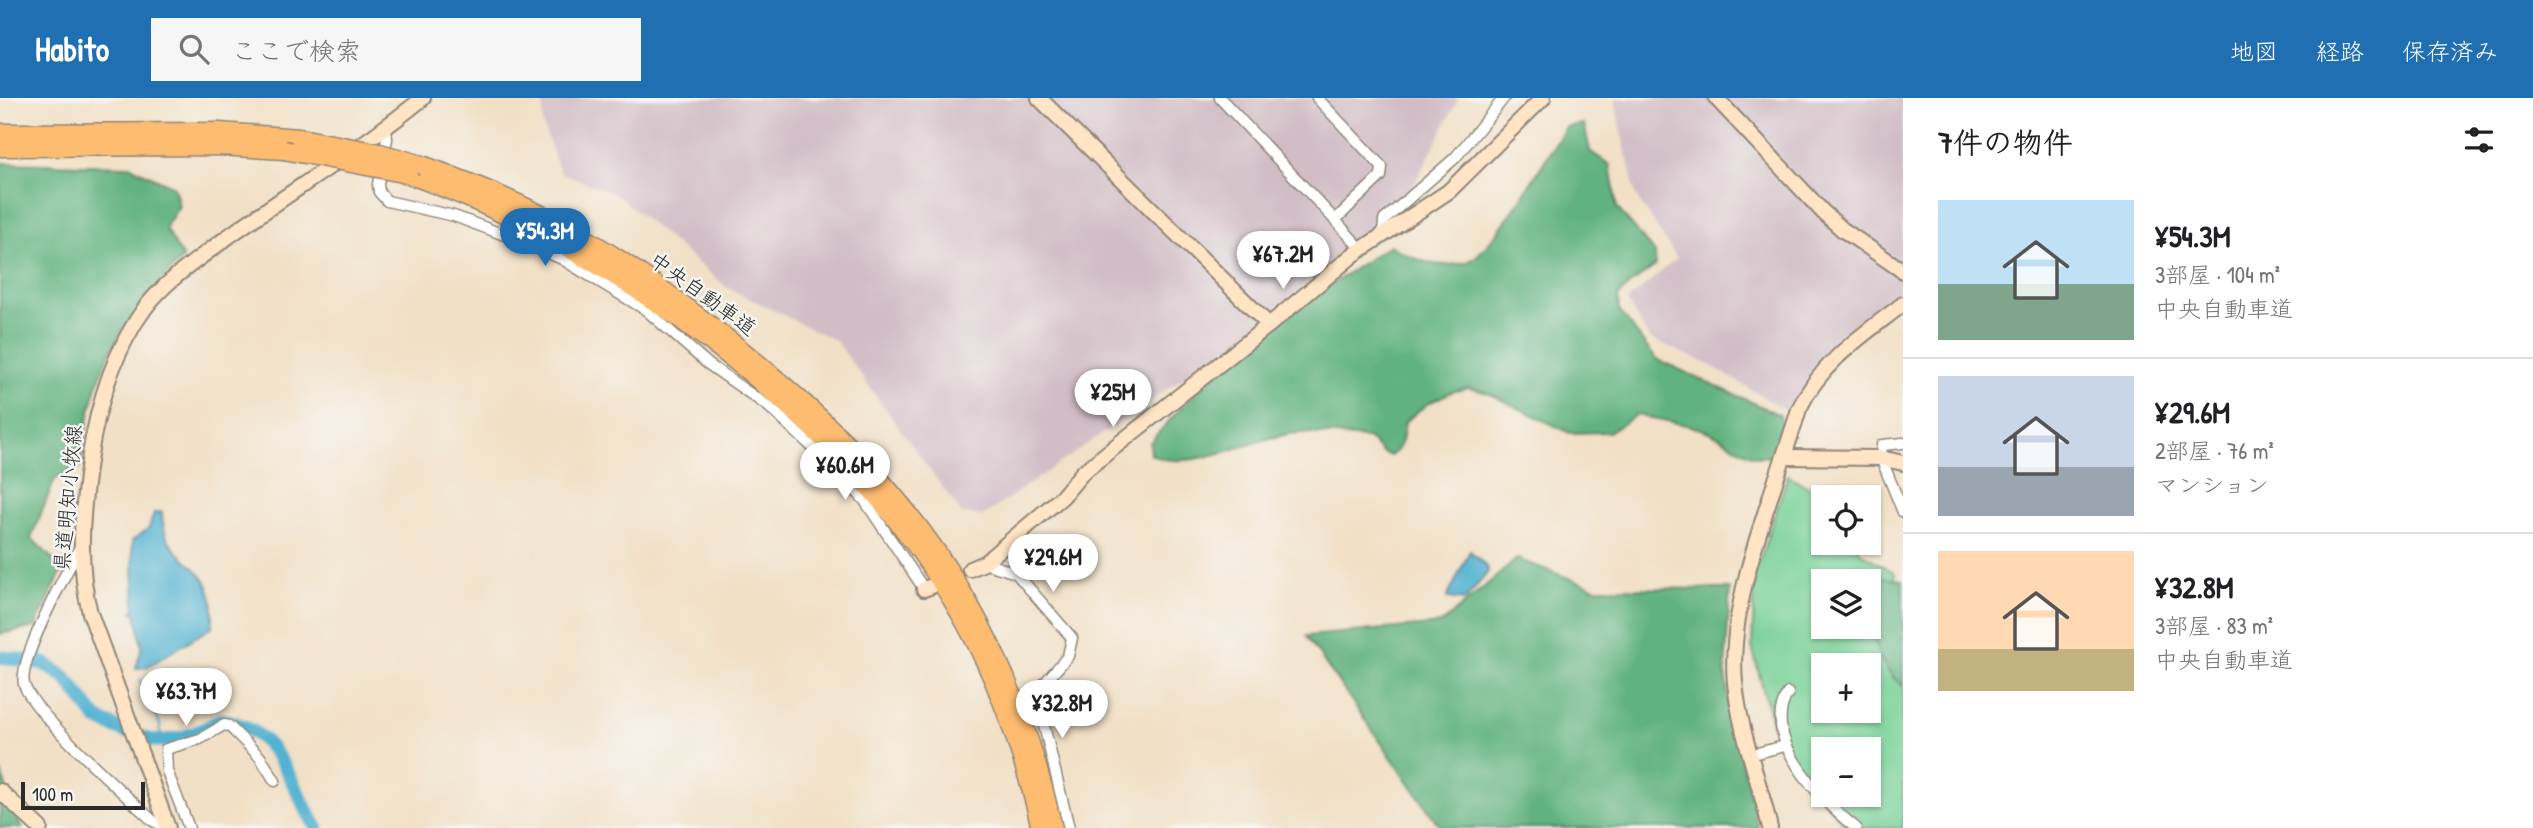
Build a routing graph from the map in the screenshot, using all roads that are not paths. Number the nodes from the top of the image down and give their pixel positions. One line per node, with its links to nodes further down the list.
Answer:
1 (423, 98): 8 (street, 県道明知小牧線)
2 (1039, 98): 17 (street)
3 (1220, 98): 12 (street)
4 (1317, 98): 12 (street)
5 (1504, 98): 13 (street)
6 (1544, 98): 13 (street)
7 (1716, 98): 15 (street)
8 (386, 129): 23 (street, 県道明知小牧線); 25 (street)
9 (0, 133): 11 (highway, 中央自動車道, bridge)
10 (0, 147): 11 (highway, 中央自動車道, bridge)
11 (415, 170): 34 (highway, 中央自動車道); 35 (highway, 中央自動車道)
12 (1335, 220): 14 (street)
13 (1382, 236): 14 (street)
14 (1361, 250): 17 (street)
15 (1903, 271)
16 (1903, 304): 19 (street)
17 (1269, 326): 24 (street)
18 (1903, 443): 20 (street)
19 (1785, 457): 20 (street); 28 (street)
20 (1881, 458): 21 (street); 22 (street)
21 (1903, 463)
22 (1903, 512)
23 (82, 543): 32 (street, 県道明知小牧線); 32 (street)
24 (977, 566): 36 (street)
25 (928, 587)
26 (1788, 693): 27 (street)
27 (1786, 746): 28 (street); 38 (street)
28 (1749, 755): 37 (street)
29 (275, 781): 33 (street)
30 (0, 792): 31 (street)
31 (40, 828)
32 (168, 828)
33 (189, 828)
34 (1041, 828)
35 (1053, 828)
36 (1069, 828)
37 (1769, 828)
38 (1856, 828)

